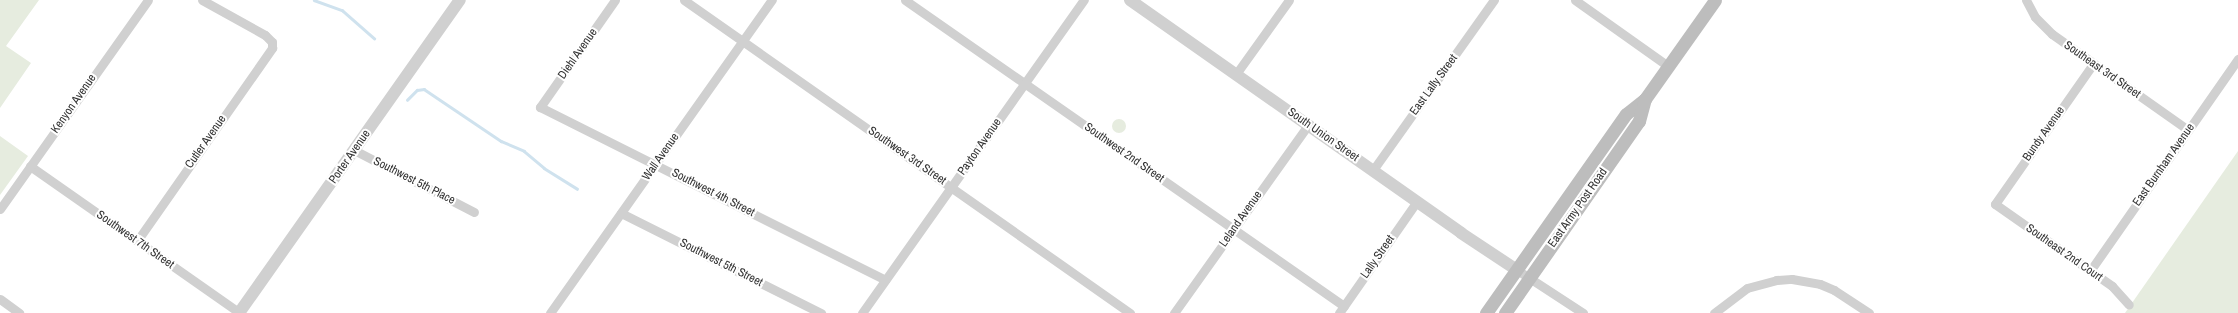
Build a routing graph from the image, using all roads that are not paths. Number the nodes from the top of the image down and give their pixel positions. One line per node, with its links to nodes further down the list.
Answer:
1 (148, 0): 27 (street, Kenyon Avenue)
2 (202, 0): 36 (street, Cutler Avenue)
3 (460, 0): 25 (street, Porter Avenue)
4 (615, 0): 22 (street, Diehl Avenue)
5 (684, 0): 15 (street, Southwest 3rd Street)
6 (772, 0): 15 (street, Wall Avenue)
7 (905, 0): 20 (street, Southwest 2nd Street)
8 (1084, 0): 20 (street, Payton Avenue)
9 (1130, 0): 19 (street, South Union Street)
10 (1288, 0): 19 (street)
11 (1494, 0): 28 (street, East Lally Street)
12 (1576, 0): 18 (street)
13 (1715, 0): 18 (main road, East Army Post Road)
14 (2026, 0): 17 (street, Southeast 3rd Street)
15 (743, 41): 26 (street, Wall Avenue); 29 (street, Southwest 3rd Street)
16 (2238, 59): 24 (street, East Burnham Avenue)
17 (2093, 64): 24 (street, Southeast 3rd Street); 31 (street, Bundy Avenue)
18 (1668, 66): 21 (main road, East Army Post Road)
19 (1236, 74): 23 (street, South Union Street)
20 (1025, 84): 29 (street, Payton Avenue); 35 (street, Southwest 2nd Street)
21 (1644, 100): 37 (main road, East Army Post Road); 39 (main road, East Army Post Road)
22 (540, 107): 26 (street, Southwest 4th Street)
23 (1308, 125): 28 (street, South Union Street); 35 (street, Leland Avenue)
24 (2188, 130): 38 (street, East Burnham Avenue)
25 (354, 150): 33 (street, Southwest 5th Place); 45 (street, Porter Avenue)
26 (655, 165): 34 (street, Wall Avenue); 40 (street, Southwest 4th Street)
27 (30, 166): 32 (street, Kenyon Avenue); 36 (street, Southwest 7th Street)
28 (1373, 170): 30 (street, South Union Street)
29 (951, 187): 40 (street, Payton Avenue); 49 (street, Southwest 3rd Street)
30 (1417, 201): 37 (street, South Union Street); 43 (street, Lally Street)
31 (1995, 204): 38 (street, Southeast 2nd Court)
32 (0, 209)
33 (474, 212)
34 (621, 213): 46 (street, Wall Avenue); 47 (street, Southwest 5th Street)
35 (1234, 229): 43 (street, Southwest 2nd Street); 50 (street, Leland Avenue)
36 (136, 241): 45 (street, Southwest 7th Street)
37 (1517, 270): 39 (street); 51 (main road, East Army Post Road)
38 (2090, 271): 42 (street, Southeast 2nd Court)
39 (1530, 278): 52 (main road, East Army Post Road); 53 (street)
40 (885, 280): 48 (street, Payton Avenue)
41 (0, 299): 44 (street)
42 (2129, 305)
43 (1342, 309)
44 (20, 313)
45 (239, 313)
46 (550, 313)
47 (821, 313)
48 (862, 313)
49 (1130, 313)
50 (1174, 313)
51 (1486, 313)
52 (1505, 313)
53 (1583, 313)
54 (1714, 313): 55 (street)
55 (1869, 313)

